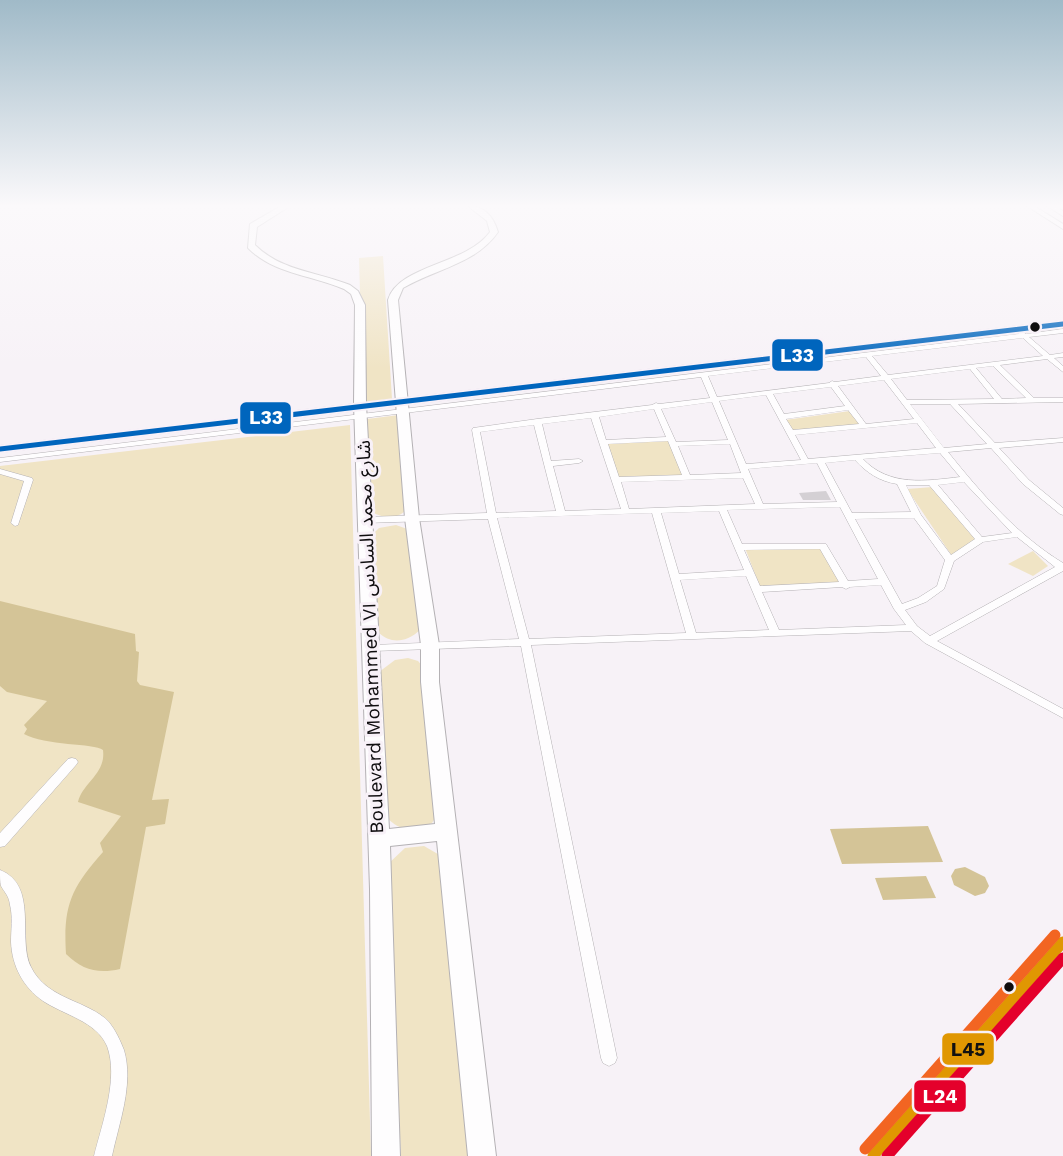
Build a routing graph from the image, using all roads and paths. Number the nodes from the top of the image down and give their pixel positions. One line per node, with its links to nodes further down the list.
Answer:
1 (269, 260): 24 (main road, Boulevard Mohammed VI شارع محمد السادس)
2 (461, 260): 22 (main road)
3 (1063, 328): 4 (main road)
4 (1020, 332): 5 (street); 7 (street); 22 (main road)
5 (868, 355): 11 (street); 12 (street)
6 (1063, 355): 7 (street)
7 (1047, 357): 8 (street); 10 (street)
8 (995, 364): 9 (street); 16 (street)
9 (971, 366): 12 (street); 18 (street)
10 (1063, 370)
11 (704, 375): 15 (street); 22 (street)
12 (886, 377): 13 (street); 19 (street)
13 (832, 383): 14 (street); 23 (street)
14 (768, 391): 15 (street); 26 (street)
15 (716, 398): 21 (street); 34 (street)
16 (1032, 400): 17 (street); 18 (street)
17 (1063, 400)
18 (1000, 401): 20 (street)
19 (904, 402): 20 (street); 28 (street)
20 (953, 402): 35 (street)
21 (656, 405): 25 (street); 32 (street)
22 (402, 407): 24 (main road); 61 (main road)
23 (850, 407): 26 (street); 29 (street)
24 (361, 412): 37 (main road); 39 (street); 62 (main road, Boulevard Mohammed VI شارع محمد السادس)
25 (594, 414): 27 (street); 33 (street)
26 (782, 417): 30 (street)
27 (537, 421): 43 (street); 59 (street)
28 (918, 421): 29 (street); 36 (street)
29 (864, 426): 30 (street)
30 (790, 433): 41 (street)
31 (1063, 440): 35 (street)
32 (672, 441): 33 (street); 34 (street); 46 (street)
33 (603, 442): 48 (street)
34 (733, 442): 45 (street)
35 (991, 446): 36 (street); 56 (street)
36 (943, 449): 38 (street); 47 (street)
37 (0, 451)
38 (857, 457): 42 (street); 50 (street)
39 (0, 460)
40 (579, 461): 43 (street)
41 (806, 461): 42 (street); 45 (street)
42 (820, 461): 51 (street)
43 (549, 464): 57 (street)
44 (0, 471): 63 (street)
45 (745, 471): 46 (street); 52 (street)
46 (687, 477): 48 (street)
47 (967, 479): 49 (street); 64 (street)
48 (616, 480): 54 (street)
49 (931, 482): 50 (street); 65 (street)
50 (901, 484): 58 (street)
51 (843, 504): 52 (street); 60 (street)
52 (760, 507): 53 (street)
53 (722, 508): 55 (street); 66 (street)
54 (626, 512): 55 (street); 57 (street)
55 (656, 512): 70 (street)
56 (1063, 512)
57 (561, 514): 59 (street)
58 (917, 515): 60 (street); 67 (street)
59 (492, 516): 61 (street); 79 (street)
60 (850, 516): 71 (street)
61 (412, 518): 62 (street); 80 (main road)
62 (365, 520): 81 (main road, Boulevard Mohammed VI شارع محمد السادس)
63 (15, 523)
64 (1020, 534): 65 (street); 68 (street)
65 (980, 540): 67 (street)
66 (739, 547): 69 (street); 72 (street)
67 (950, 560): 74 (street)
68 (1062, 567): 78 (street)
69 (750, 573): 70 (street); 73 (street)
70 (677, 577): 77 (street)
71 (885, 582): 72 (street); 74 (street)
72 (846, 586): 73 (street)
73 (756, 589): 76 (street)
74 (899, 609): 75 (street)
75 (913, 628): 76 (street); 78 (street)
76 (775, 633): 77 (street)
77 (692, 636): 79 (street)
78 (929, 641): 82 (street)
79 (524, 642): 80 (street); 89 (street)
80 (430, 645): 81 (street); 84 (main road)
81 (373, 648): 85 (main road, Boulevard Mohammed VI شارع محمد السادس)
82 (1062, 712)
83 (72, 762): 86 (street)
84 (447, 831): 85 (main road); 92 (main road)
85 (379, 838): 91 (main road, Boulevard Mohammed VI شارع محمد السادس)
86 (0, 842)
87 (0, 876): 90 (street)
88 (1063, 942): 93 (main road)
89 (609, 1058)
90 (103, 1156)
91 (386, 1156)
92 (482, 1156)
93 (873, 1156)

